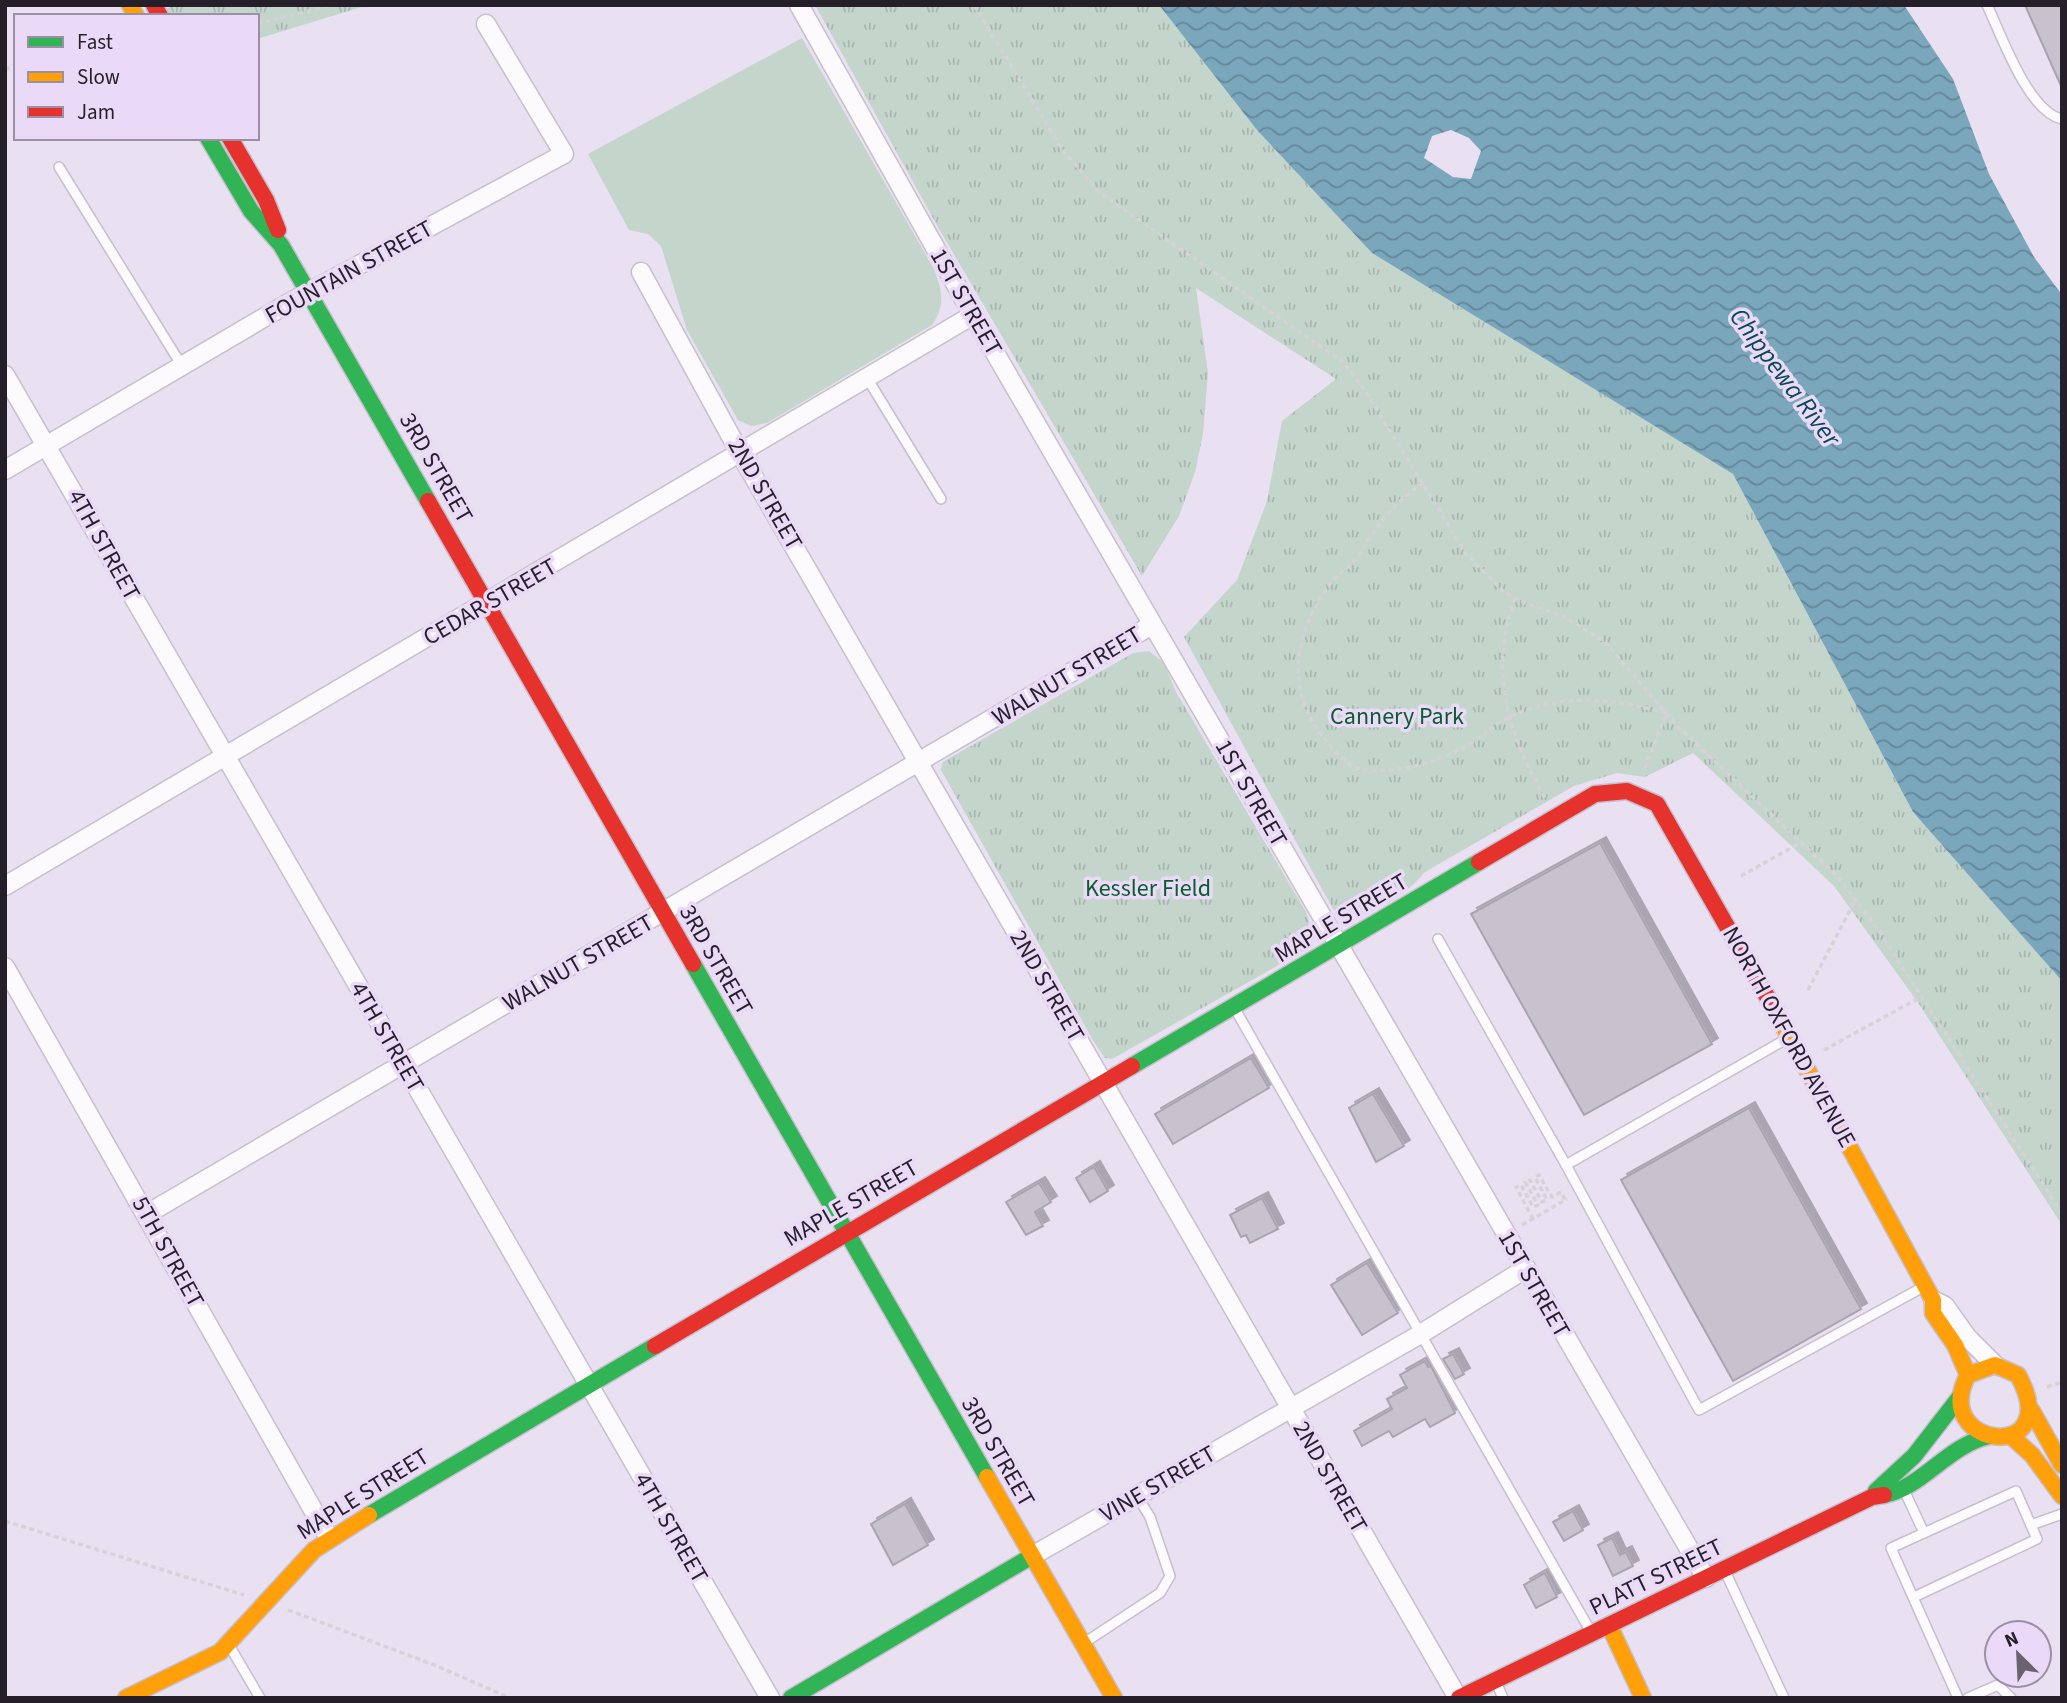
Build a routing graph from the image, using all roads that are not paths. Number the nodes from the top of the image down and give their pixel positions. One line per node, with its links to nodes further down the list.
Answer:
1 (799, 5): 11 (street, 1ST STREET)
2 (1987, 5): 4 (lane)
3 (486, 24): 10 (street, FOUNTAIN STREET)
4 (2062, 119)
5 (209, 140): 8 (street, 3RD STREET)
6 (231, 140): 8 (street, 3RD STREET)
7 (59, 167): 12 (lane)
8 (281, 245): 10 (street, 3RD STREET)
9 (641, 272): 16 (street, 2ND STREET)
10 (309, 294): 12 (street, FOUNTAIN STREET); 19 (street, 3RD STREET)
11 (973, 315): 14 (street, CEDAR STREET); 20 (street, 1ST STREET)
12 (182, 366): 15 (street, FOUNTAIN STREET)
13 (5, 374): 15 (street, 4TH STREET)
14 (867, 378): 16 (street, CEDAR STREET); 18 (lane)
15 (48, 446): 17 (street, FOUNTAIN STREET); 21 (street, 4TH STREET)
16 (740, 453): 19 (street, CEDAR STREET); 22 (street, 2ND STREET)
17 (5, 470)
18 (941, 499)
19 (488, 603): 21 (street, CEDAR STREET); 25 (street, 3RD STREET)
20 (1152, 625): 22 (street, WALNUT STREET); 27 (street, 1ST STREET)
21 (223, 756): 24 (street, CEDAR STREET); 31 (street, 4TH STREET)
22 (920, 762): 25 (street, WALNUT STREET); 32 (street, 2ND STREET)
23 (1628, 789): 27 (street, MAPLE STREET); 30 (street, NORTH OXFORD AVENUE)
24 (5, 886)
25 (663, 914): 31 (street, WALNUT STREET); 35 (street, 3RD STREET)
26 (1438, 939): 33 (lane)
27 (1340, 944): 29 (street, MAPLE STREET); 36 (street, 1ST STREET)
28 (5, 967): 34 (street, 5TH STREET)
29 (1234, 1008): 32 (street, MAPLE STREET); 38 (lane)
30 (1790, 1037): 33 (lane); 37 (street, NORTH OXFORD AVENUE)
31 (403, 1063): 34 (street, WALNUT STREET); 41 (street, 4TH STREET)
32 (1103, 1083): 35 (street, MAPLE STREET); 43 (street, 2ND STREET)
33 (1566, 1166): 37 (lane)
34 (148, 1214): 55 (street, 5TH STREET)
35 (845, 1232): 41 (street, MAPLE STREET); 56 (street, 3RD STREET)
36 (1525, 1269): 38 (street, VINE STREET); 58 (street, 1ST STREET)
37 (1929, 1293): 39 (street, NORTH OXFORD AVENUE); 40 (street, NORTH OXFORD AVENUE)
38 (1419, 1335): 43 (street, VINE STREET); 61 (lane)
39 (1995, 1365): 40 (street); 44 (street)
40 (1968, 1375): 42 (street)
41 (587, 1385): 55 (street, MAPLE STREET); 67 (street, 4TH STREET)
42 (1959, 1398): 45 (street); 51 (street, PLATT STREET)
43 (1290, 1408): 49 (street, VINE STREET); 70 (street, 2ND STREET)
44 (2032, 1411): 46 (street); 47 (street)
45 (1989, 1436): 46 (street); 48 (street, PLATT STREET)
46 (2011, 1436): 50 (street)
47 (2062, 1465)
48 (1903, 1488): 51 (street, PLATT STREET); 54 (lane)
49 (1137, 1496): 56 (street, VINE STREET); 62 (lane)
50 (2062, 1496)
51 (1872, 1497): 57 (street, PLATT STREET)
52 (2062, 1514): 53 (lane)
53 (2031, 1525): 54 (lane); 59 (lane)
54 (1924, 1533): 59 (lane)
55 (328, 1538): 63 (street, MAPLE STREET)
56 (1032, 1556): 62 (street, 3RD STREET); 68 (street, VINE STREET)
57 (1724, 1570): 58 (street, PLATT STREET); 73 (lane)
58 (1706, 1578): 60 (street, PLATT STREET)
59 (1913, 1597): 74 (lane)
60 (1609, 1625): 61 (street, PLATT STREET); 72 (street)
61 (1592, 1634): 64 (street, PLATT STREET)
62 (1083, 1644): 69 (street, 3RD STREET)
63 (229, 1645): 65 (street, MAPLE STREET); 66 (lane)
64 (1495, 1680): 70 (street, PLATT STREET); 71 (lane)
65 (126, 1698)
66 (260, 1698)
67 (770, 1698)
68 (791, 1698)
69 (1114, 1698)
70 (1458, 1698)
71 (1503, 1698)
72 (1643, 1698)
73 (1784, 1698)
74 (1958, 1698)
75 (1968, 1698): 76 (lane)
76 (2011, 1698)

